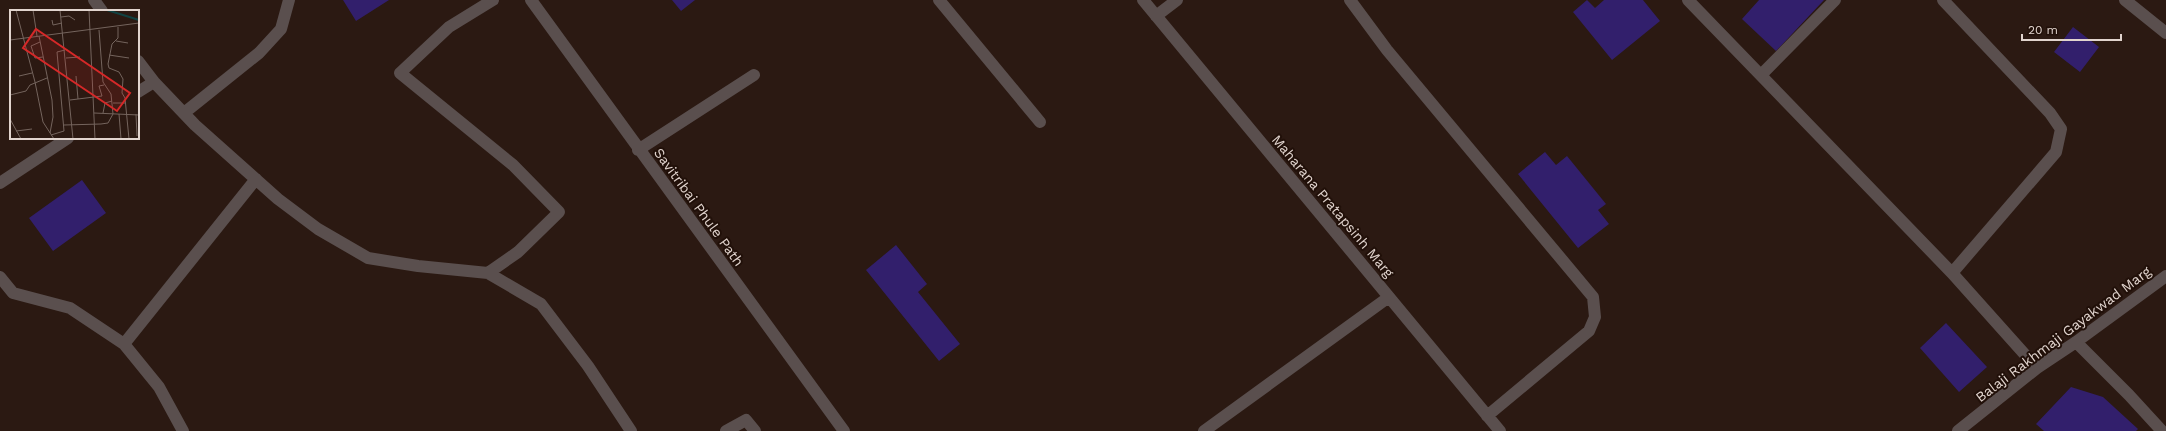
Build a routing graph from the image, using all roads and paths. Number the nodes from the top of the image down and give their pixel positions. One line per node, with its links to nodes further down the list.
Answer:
1 (94, 0): 13 (street)
2 (289, 0): 21 (street)
3 (493, 0): 27 (street)
4 (531, 0): 24 (street, Savitribai Phule Path)
5 (939, 0): 22 (street)
6 (1143, 0): 14 (street, Maharana Pratapsinh Marg)
7 (1177, 0): 14 (street)
8 (1350, 0): 35 (street)
9 (1688, 0): 18 (street)
10 (1835, 0): 18 (street)
11 (1943, 0): 28 (street)
12 (2125, 0): 15 (street)
13 (101, 10)
14 (1156, 16): 31 (street, Maharana Pratapsinh Marg)
15 (2166, 33)
16 (139, 62): 19 (street)
17 (754, 75): 24 (street)
18 (1761, 75): 28 (street)
19 (154, 82): 20 (street); 21 (street)
20 (139, 91)
21 (184, 112): 25 (street)
22 (1040, 122)
23 (66, 139): 26 (street)
24 (638, 150): 40 (street, Savitribai Phule Path)
25 (256, 179): 27 (street); 33 (street)
26 (0, 183)
27 (488, 273): 37 (street)
28 (1952, 273): 34 (street)
29 (2166, 276): 32 (street, Balaji Rakhmaji Gayakwad Marg)
30 (0, 277): 33 (street)
31 (1389, 297): 35 (street, Maharana Pratapsinh Marg); 41 (street)
32 (2076, 342): 34 (street, Balaji Rakhmaji Gayakwad Marg); 44 (street)
33 (124, 344): 36 (street)
34 (2037, 368): 43 (street, Balaji Rakhmaji Gayakwad Marg)
35 (1487, 416): 42 (street, Maharana Pratapsinh Marg)
36 (183, 431)
37 (631, 431)
38 (726, 431): 39 (street)
39 (755, 431)
40 (844, 431)
41 (1204, 431)
42 (1500, 431)
43 (1958, 431)
44 (2162, 431)

